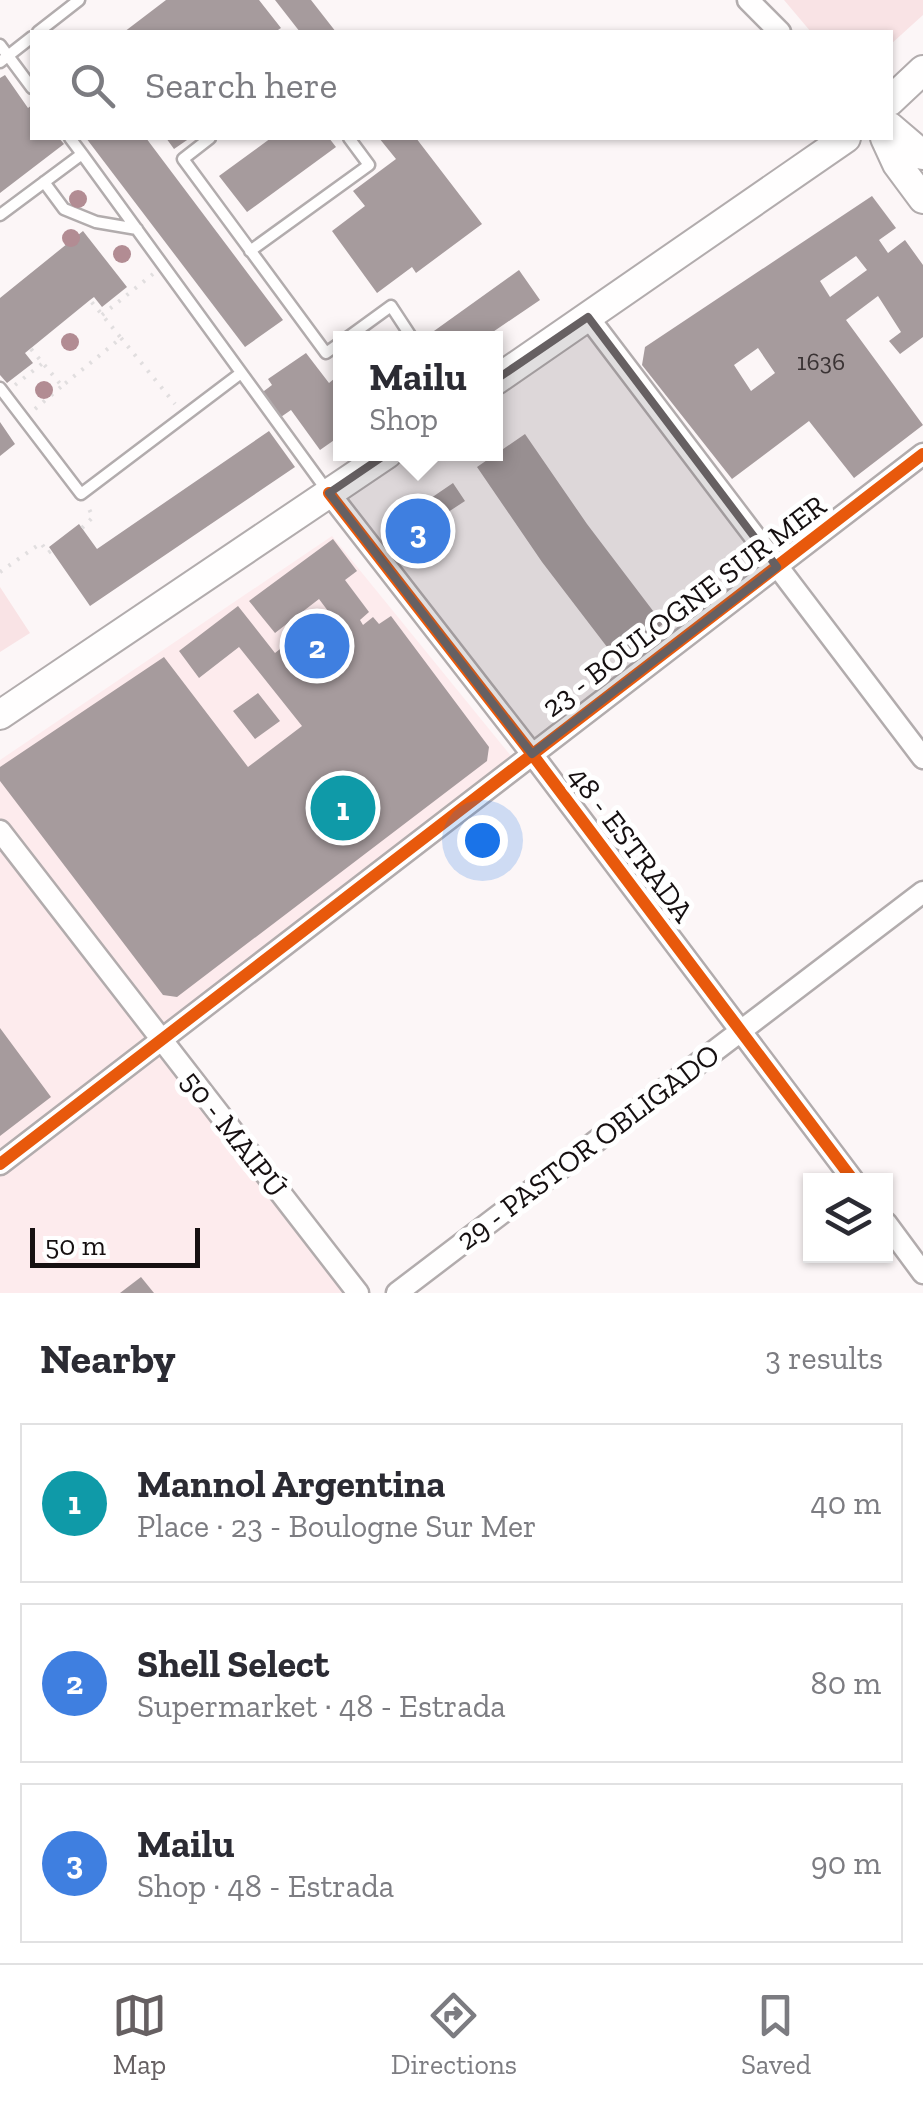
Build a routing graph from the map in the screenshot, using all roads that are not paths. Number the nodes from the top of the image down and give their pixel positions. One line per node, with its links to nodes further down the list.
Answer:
1 (79, 0): 3 (lane)
2 (748, 0): 4 (street)
3 (40, 30)
4 (778, 30)
5 (30, 38): 7 (lane)
6 (0, 45): 7 (lane)
7 (4, 59): 9 (lane)
8 (923, 70): 10 (main road)
9 (30, 86)
10 (893, 97)
11 (893, 129): 18 (main road)
12 (72, 140): 17 (lane)
13 (207, 140): 23 (lane)
14 (350, 140): 23 (lane)
15 (843, 140): 24 (main road)
16 (886, 140): 20 (main road)
17 (82, 154): 19 (lane); 22 (lane)
18 (923, 154)
19 (44, 182): 21 (lane); 22 (lane)
20 (923, 199)
21 (0, 214)
22 (136, 229): 28 (lane)
23 (250, 251): 27 (lane)
24 (588, 317): 29 (main road); 34 (street)
25 (357, 331): 26 (lane)
26 (407, 331)
27 (333, 349)
28 (241, 373): 30 (lane); 33 (lane)
29 (503, 375)
30 (2, 391)
31 (923, 454): 34 (street, 23 - BOULOGNE SUR MER)
32 (377, 461): 33 (main road)
33 (329, 493): 35 (main road); 36 (street, 48 - ESTRADA)
34 (776, 567): 36 (street, 23 - BOULOGNE SUR MER); 37 (street)
35 (0, 716)
36 (532, 754): 40 (street, 48 - ESTRADA); 41 (street, 23 - BOULOGNE SUR MER)
37 (923, 758)
38 (0, 832): 41 (street, 50 - MAIPÚ)
39 (923, 892): 40 (street, 29 - PASTOR OBLIGADO)
40 (741, 1030): 43 (street, 48 - ESTRADA); 47 (street, 29 - PASTOR OBLIGADO)
41 (162, 1042): 42 (street, 23 - BOULOGNE SUR MER); 46 (street, 50 - MAIPÚ)
42 (0, 1164)
43 (848, 1173)
44 (893, 1233): 45 (street)
45 (923, 1274)
46 (358, 1293)
47 (397, 1293)

